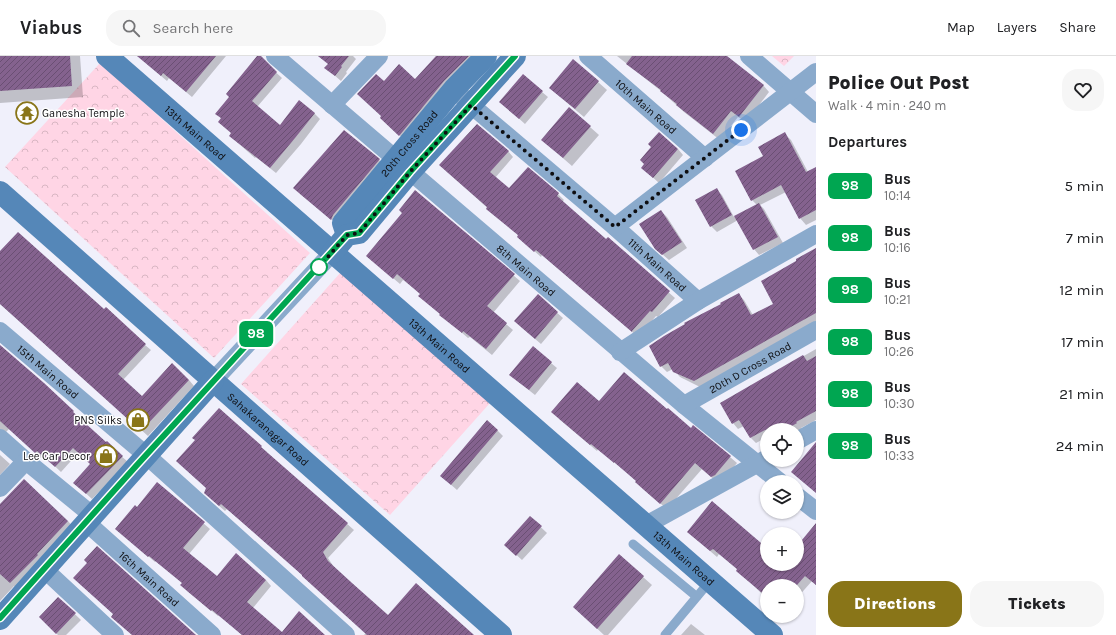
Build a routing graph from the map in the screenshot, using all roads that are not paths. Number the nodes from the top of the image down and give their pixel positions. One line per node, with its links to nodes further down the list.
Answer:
1 (107, 56): 19 (street, 13th Main Road)
2 (275, 56): 11 (street, 8th Main Road)
3 (379, 56): 11 (street)
4 (486, 56): 9 (street, 20th Cross Road)
5 (515, 56): 12 (street, 20th Cross Road)
6 (588, 56): 14 (street, 10th Main Road)
7 (750, 56): 10 (street)
8 (816, 72): 10 (street)
9 (454, 89): 12 (street, 11th Main Road); 15 (street, 20th Cross Road)
10 (790, 92): 13 (street); 14 (street)
11 (332, 105): 15 (street, 8th Main Road)
12 (471, 105): 15 (street, 20th Cross Road); 17 (street, 11th Main Road)
13 (816, 114)
14 (705, 158): 17 (street)
15 (403, 165): 19 (street, 20th Cross Road); 23 (street, 8th Main Road)
16 (0, 192): 24 (street, Sahakaranagar Road)
17 (615, 227): 20 (street, 11th Main Road)
18 (816, 234): 20 (street)
19 (332, 252): 24 (street, 20th Cross Road); 39 (street, 13th Main Road)
20 (698, 301): 23 (street)
21 (816, 330): 25 (street, 20th D Cross Road)
22 (3, 333): 29 (street, 15th Main Road)
23 (620, 352): 25 (street, 8th Main Road)
24 (213, 381): 29 (street, 20th Cross Road); 47 (street, Sahakaranagar Road)
25 (684, 405): 30 (street, 8th Main Road)
26 (816, 430): 27 (street)
27 (804, 437)
28 (0, 438): 31 (street, 16th Main Road)
29 (146, 455): 38 (street, 20th Cross Road); 46 (street, 15th Main Road)
30 (760, 460)
31 (26, 461): 35 (street); 38 (street, 16th Main Road)
32 (760, 462): 39 (street)
33 (767, 467): 34 (street, 8th Main Road)
34 (774, 475)
35 (0, 488)
36 (804, 502): 37 (street)
37 (816, 511)
38 (89, 519): 41 (street, 20th Cross Road); 45 (street, 16th Main Road)
39 (646, 525): 42 (street, 13th Main Road)
40 (633, 544): 42 (lane)
41 (44, 569): 43 (street, 20th Cross Road); 44 (street)
42 (703, 589): 48 (lane); 49 (street, 13th Main Road)
43 (0, 618)
44 (115, 635)
45 (212, 635)
46 (346, 635)
47 (500, 635)
48 (665, 635)
49 (772, 635)

